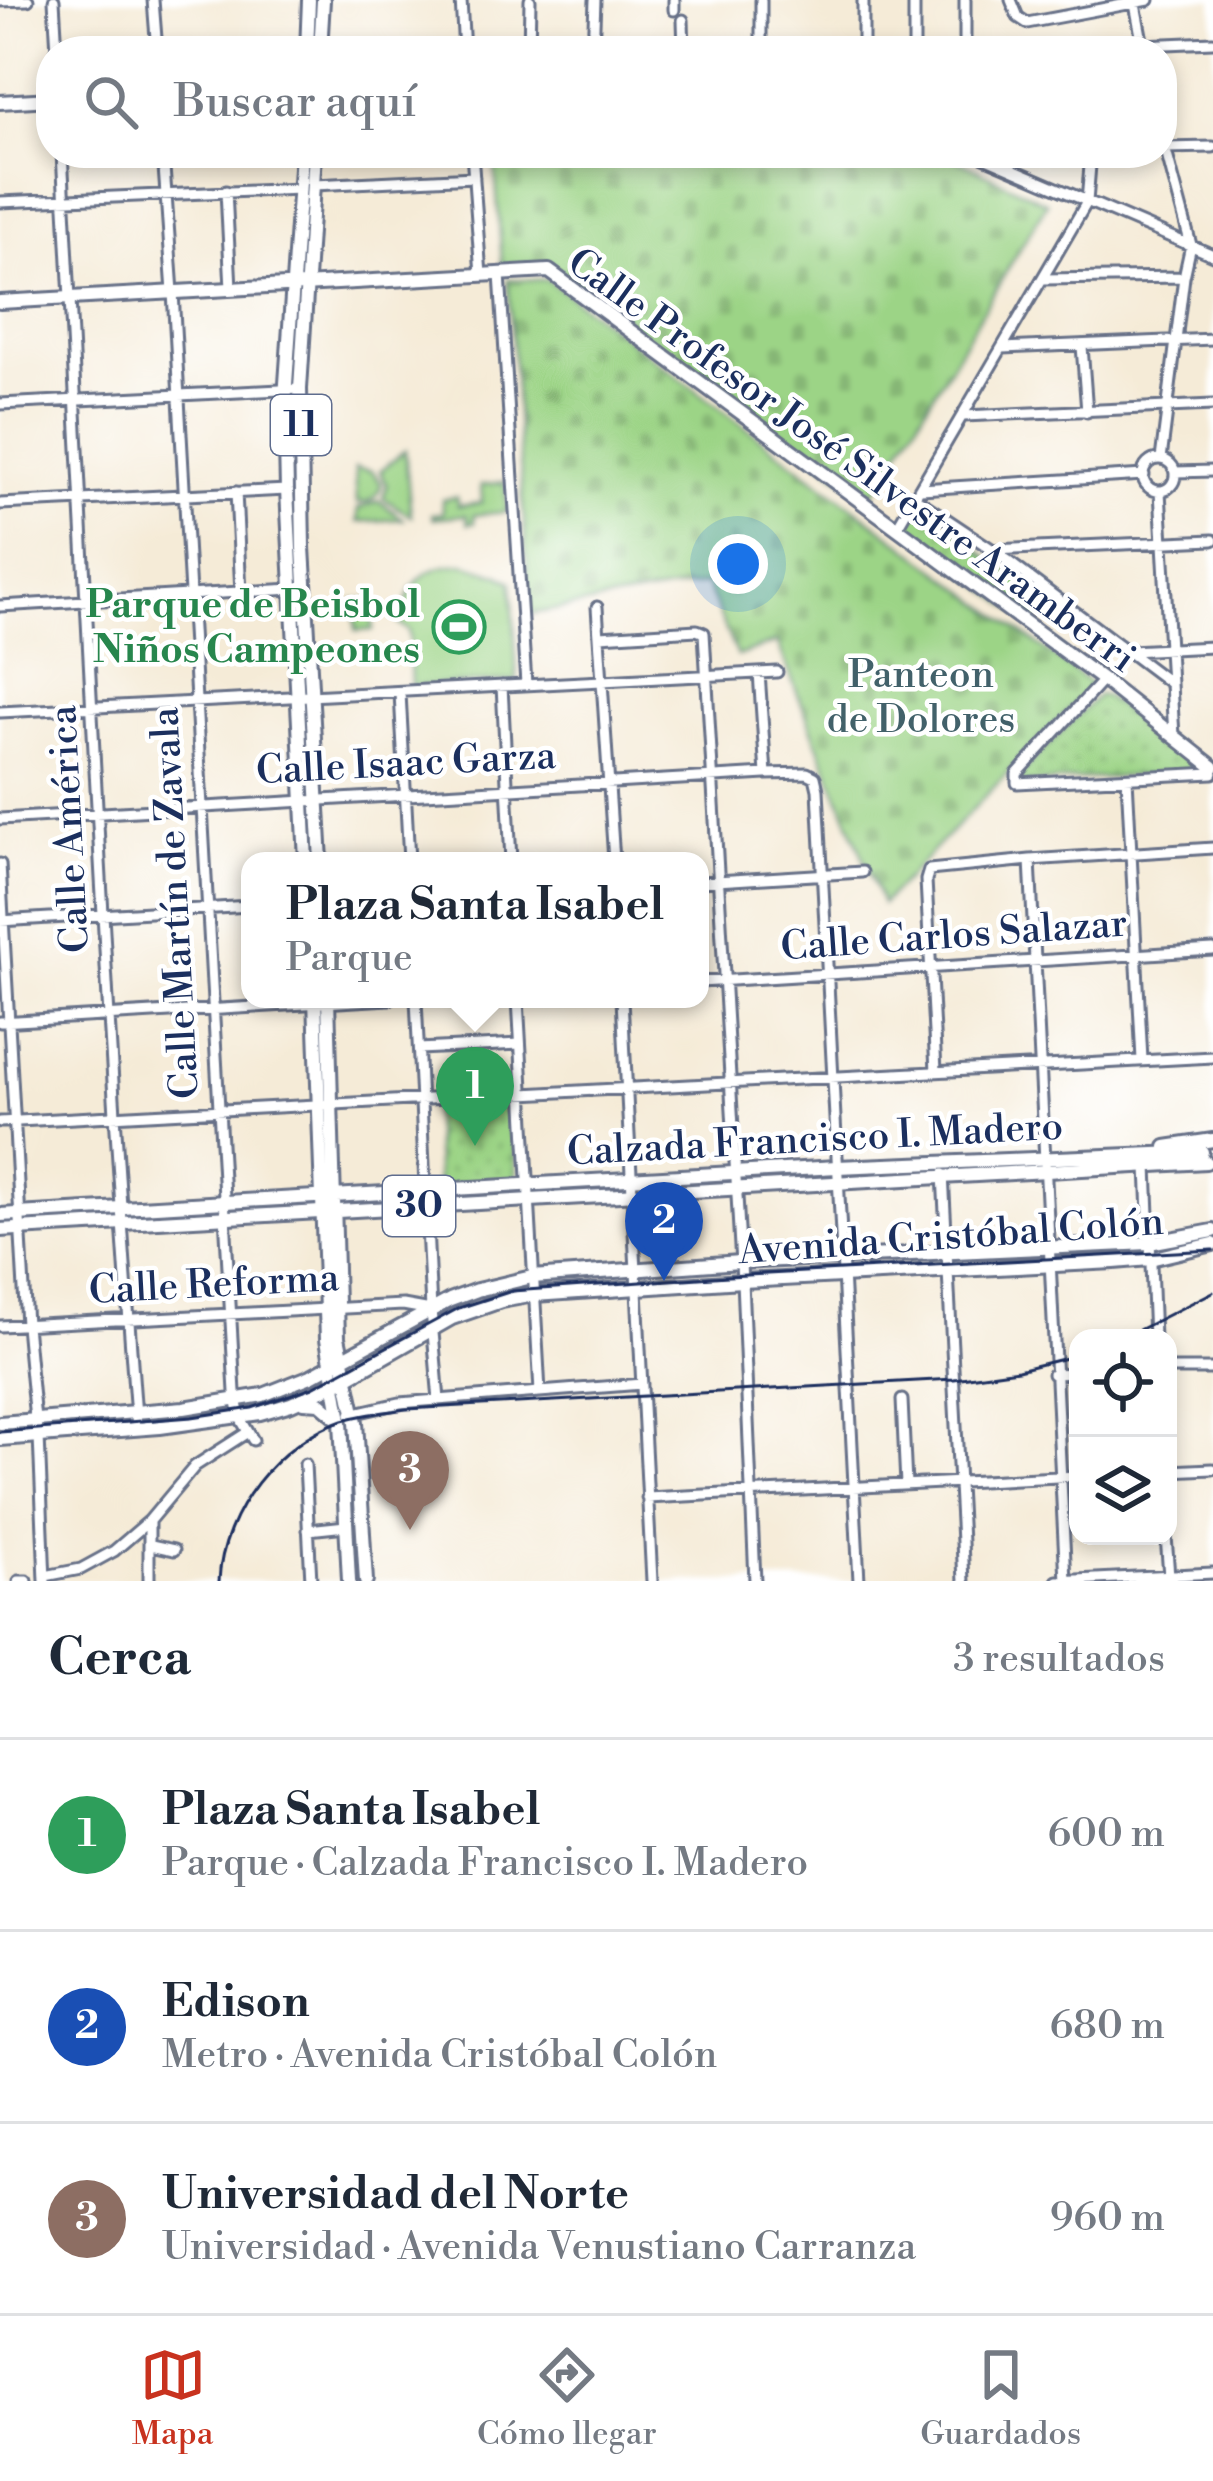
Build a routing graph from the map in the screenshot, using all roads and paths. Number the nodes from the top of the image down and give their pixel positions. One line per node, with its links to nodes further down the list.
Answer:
1 (28, 0): 15 (street)
2 (54, 0): 19 (street)
3 (153, 0): 20 (street)
4 (309, 0): 21 (main road)
5 (323, 0): 22 (main road)
6 (461, 0): 23 (street)
7 (530, 0): 24 (street)
8 (595, 0): 25 (street)
9 (761, 0): 27 (street)
10 (863, 0): 28 (street)
11 (914, 0): 29 (street)
12 (965, 0): 30 (street)
13 (1011, 0): 18 (street)
14 (1149, 0): 16 (street)
15 (0, 1)
16 (1135, 4): 18 (street); 32 (street)
17 (682, 20): 26 (street)
18 (1027, 23): 31 (street)
19 (56, 36)
20 (157, 36)
21 (308, 36)
22 (321, 36)
23 (463, 36)
24 (529, 36)
25 (594, 36)
26 (683, 36)
27 (761, 36)
28 (863, 36)
29 (914, 36)
30 (965, 36)
31 (1028, 36)
32 (1142, 36)
33 (1213, 42): 34 (street)
34 (1177, 45)
35 (36, 100): 36 (main road)
36 (0, 102)
37 (1177, 145): 38 (street)
38 (1213, 147)
39 (63, 168): 51 (street, Calle América)
40 (164, 168): 50 (street, Calle Martín de Zavala)
41 (304, 168): 48 (main road, 11)
42 (311, 168): 48 (main road, 11)
43 (473, 168): 47 (street)
44 (1010, 168): 53 (street)
45 (1090, 168): 53 (street)
46 (1170, 168): 54 (street)
47 (474, 177): 48 (street); 59 (street)
48 (307, 187): 49 (street); 63 (main road, 11)
49 (226, 191): 50 (street); 64 (street)
50 (166, 194): 51 (street); 65 (street, Calle Martín de Zavala)
51 (65, 198): 52 (street); 66 (street, Calle América)
52 (0, 202)
53 (1087, 202): 55 (street); 61 (street)
54 (1186, 227): 55 (street); 56 (street)
55 (1168, 236): 56 (street)
56 (1191, 245): 57 (street); 60 (street)
57 (1213, 255)
58 (500, 274): 59 (main road, Calle Profesor José Silvestre Aramberri); 92 (main road, Calle Profesor José Silvestre Aramberri); 112 (street)
59 (481, 275): 62 (main road, Calle Profesor José Silvestre Aramberri)
60 (1184, 277): 61 (street); 70 (street)
61 (1043, 279): 72 (street)
62 (341, 284): 63 (main road, Calle Profesor José Silvestre Aramberri); 68 (main road)
63 (301, 285): 64 (main road, Calle Profesor José Silvestre Aramberri); 68 (main road, 11); 73 (main road, 11)
64 (232, 288): 65 (main road, Calle Profesor José Silvestre Aramberri)
65 (173, 292): 66 (main road, Calle Profesor José Silvestre Aramberri); 74 (street, Calle Martín de Zavala)
66 (71, 298): 67 (main road, Calle Profesor José Silvestre Aramberri); 75 (street, Calle América)
67 (0, 302)
68 (306, 309): 73 (main road, 11)
69 (1213, 339): 70 (street)
70 (1177, 341): 71 (street); 78 (street)
71 (1082, 346): 72 (street); 79 (street)
72 (1002, 348): 80 (street)
73 (293, 389): 74 (street); 85 (main road, 11); 115 (main road, 11)
74 (178, 394): 75 (street); 89 (street, Calle Martín de Zavala)
75 (76, 400): 76 (street); 90 (street, Calle América)
76 (0, 404)
77 (1213, 405): 78 (street)
78 (1169, 407): 79 (street); 81 (street)
79 (1087, 412): 80 (street)
80 (964, 416): 88 (street)
81 (1161, 459): 83 (street); 84 (street)
82 (1213, 471): 83 (street)
83 (1175, 472): 86 (street)
84 (1144, 475): 86 (street); 88 (street)
85 (287, 490): 87 (street); 96 (main road, 11)
86 (1160, 491): 94 (street)
87 (236, 492): 89 (street); 97 (street)
88 (918, 493): 92 (street); 95 (street)
89 (184, 494): 90 (street); 98 (street, Calle Martín de Zavala)
90 (81, 500): 91 (street); 99 (street, Calle América)
91 (0, 504)
92 (897, 527): 110 (main road, Calle Profesor José Silvestre Aramberri)
93 (1213, 540): 94 (street)
94 (1163, 541): 95 (street); 104 (street)
95 (993, 550): 105 (street)
96 (292, 589): 97 (street); 116 (main road, 11)
97 (242, 592): 98 (street)
98 (188, 596): 99 (street); 117 (street, Calle Martín de Zavala)
99 (87, 601): 100 (street); 118 (street, Calle América)
100 (0, 606)
101 (597, 607): 102 (street)
102 (600, 636): 108 (street); 109 (street)
103 (1213, 646): 104 (street)
104 (1168, 648): 105 (street); 111 (street)
105 (1129, 651): 111 (street)
106 (778, 672): 107 (street)
107 (759, 673): 108 (street); 122 (street)
108 (707, 674): 109 (street); 123 (street)
109 (604, 680): 112 (street); 125 (street)
110 (1103, 680): 120 (main road, Calle Profesor José Silvestre Aramberri); 124 (street)
111 (1170, 683): 120 (street)
112 (526, 684): 113 (street)
113 (502, 686): 114 (street); 126 (street)
114 (400, 692): 115 (street); 127 (street)
115 (313, 697): 116 (street); 128 (main road, 11)
116 (297, 698): 117 (street); 129 (main road, 11)
117 (196, 703): 118 (street); 130 (street, Calle Martín de Zavala)
118 (94, 708): 119 (street); 131 (street, Calle América)
119 (0, 712)
120 (1174, 736): 121 (main road, Calle Profesor José Silvestre Aramberri)
121 (1213, 770): 124 (street)
122 (766, 774): 123 (street, Calle Isaac Garza); 143 (street, Calle Isaac Garza)
123 (713, 777): 125 (street, Calle Isaac Garza); 144 (street)
124 (1127, 778): 139 (street)
125 (610, 783): 126 (street, Calle Isaac Garza); 138 (street)
126 (508, 789): 127 (street, Calle Isaac Garza); 137 (street)
127 (405, 794): 128 (street, Calle Isaac Garza); 136 (street)
128 (318, 799): 129 (street, Calle Isaac Garza); 135 (main road, 11)
129 (302, 800): 130 (street, Calle Isaac Garza); 134 (main road, 11)
130 (202, 806): 131 (street, Calle Isaac Garza); 147 (street, Calle Martín de Zavala)
131 (98, 814): 132 (street, Calle Isaac Garza); 148 (street, Calle América)
132 (0, 819)
133 (1213, 848): 139 (street)
134 (305, 852)
135 (321, 852)
136 (408, 852)
137 (511, 852)
138 (614, 852)
139 (1131, 854): 140 (street); 151 (street)
140 (1030, 860): 152 (street); 153 (street)
141 (0, 864): 149 (street)
142 (862, 872): 143 (street)
143 (822, 875): 144 (street); 154 (street)
144 (718, 880): 145 (street); 155 (street)
145 (709, 881)
146 (241, 906): 147 (street)
147 (208, 908): 148 (street); 162 (street, Calle Martín de Zavala)
148 (104, 915): 149 (street); 163 (street, Calle América)
149 (2, 921): 164 (street)
150 (1213, 950): 151 (street, Calle Carlos Salazar)
151 (1136, 954): 152 (street, Calle Carlos Salazar); 168 (street)
152 (1035, 961): 153 (street, Calle Carlos Salazar); 169 (street)
153 (931, 969): 154 (street, Calle Carlos Salazar); 170 (street)
154 (827, 975): 155 (street, Calle Carlos Salazar); 171 (street)
155 (724, 981): 156 (street, Calle Carlos Salazar); 172 (street)
156 (709, 982)
157 (241, 1008): 162 (street)
158 (322, 1008): 176 (main road)
159 (417, 1008): 166 (street)
160 (518, 1008): 165 (street)
161 (623, 1008): 173 (street)
162 (213, 1010): 163 (street); 177 (street, Calle Martín de Zavala)
163 (111, 1016): 164 (street); 178 (street, Calle América)
164 (4, 1022): 179 (street)
165 (520, 1044): 166 (street); 174 (street)
166 (419, 1049): 175 (street)
167 (1213, 1057): 168 (street)
168 (1142, 1060): 169 (street)
169 (1039, 1066): 170 (street); 184 (street)
170 (936, 1071): 171 (street)
171 (832, 1077): 172 (street); 186 (street)
172 (730, 1083): 173 (street); 187 (street)
173 (627, 1088): 174 (street); 188 (street)
174 (522, 1093): 175 (street); 189 (street)
175 (422, 1099): 176 (street); 190 (street)
176 (327, 1104): 177 (street); 191 (main road)
177 (217, 1111): 178 (street); 192 (street, Calle Martín de Zavala)
178 (116, 1115): 179 (street); 194 (street, Calle América)
179 (14, 1121): 180 (street); 195 (street)
180 (0, 1122)
181 (1213, 1140): 182 (main road)
182 (1151, 1160): 183 (main road, Calzada Francisco I. Madero / 30); 183 (main road, Calzada Francisco I. Madero / 30); 184 (main road, Calzada Francisco I. Madero / 30); 198 (street)
183 (1207, 1161)
184 (1043, 1164): 185 (main road, Calzada Francisco I. Madero / 30); 200 (street)
185 (943, 1169): 186 (main road, Calzada Francisco I. Madero / 30); 201 (street)
186 (837, 1174): 187 (main road, Calzada Francisco I. Madero / 30); 202 (street)
187 (736, 1180): 188 (main road, Calzada Francisco I. Madero / 30); 204 (street)
188 (633, 1186): 189 (main road, Calzada Francisco I. Madero / 30); 206 (street)
189 (528, 1192): 190 (main road, Calzada Francisco I. Madero / 30); 209 (street)
190 (426, 1198): 191 (main road, Calzada Francisco I. Madero / 30); 214 (street)
191 (329, 1203): 192 (main road, Calzada Francisco I. Madero / 30); 213 (main road)
192 (223, 1209): 194 (main road, Calzada Francisco I. Madero / 30); 215 (street, Calle Martín de Zavala)
193 (0, 1215): 195 (main road, Calzada Francisco I. Madero / 30)
194 (123, 1215): 195 (main road, Calzada Francisco I. Madero / 30); 216 (street, Calle América)
195 (20, 1221): 196 (main road, Calzada Francisco I. Madero / 30); 217 (street)
196 (0, 1230)
197 (1213, 1231): 198 (main road, Avenida Cristóbal Colón / 30)
198 (1149, 1243): 200 (main road, Avenida Cristóbal Colón / 30); 203 (street)
199 (1213, 1244): 203 (main road, Avenida Cristóbal Colón)
200 (1049, 1247): 201 (main road, Avenida Cristóbal Colón / 30); 205 (street)
201 (947, 1252): 202 (main road, Avenida Cristóbal Colón / 30); 207 (street)
202 (842, 1257): 204 (main road, Avenida Cristóbal Colón / 30); 208 (street)
203 (1150, 1259): 205 (main road, Avenida Cristóbal Colón); 220 (street)
204 (740, 1262): 206 (main road, Avenida Cristóbal Colón / 30); 210 (street)
205 (1049, 1265): 207 (main road, Avenida Cristóbal Colón); 225 (street)
206 (638, 1268): 209 (main road, Avenida Cristóbal Colón / 30); 211 (street)
207 (948, 1270): 208 (main road, Avenida Cristóbal Colón); 246 (street)
208 (844, 1275): 210 (main road, Avenida Cristóbal Colón); 248 (street)
209 (532, 1276): 212 (street); 214 (main road, Avenida Cristóbal Colón / 30)
210 (742, 1281): 211 (main road, Avenida Cristóbal Colón); 249 (street)
211 (638, 1287): 212 (main road, Avenida Cristóbal Colón); 227 (street)
212 (534, 1295): 219 (main road, Avenida Cristóbal Colón); 228 (street)
213 (332, 1309): 214 (street, Calle Reforma); 215 (street, Calle Reforma); 221 (main road)
214 (430, 1310): 219 (street); 221 (main road, Avenida Cristóbal Colón / 30)
215 (229, 1314): 216 (street, Calle Reforma); 231 (street, Calle Martín de Zavala)
216 (128, 1319): 217 (street, Calle Reforma); 233 (street, Calle América)
217 (26, 1325): 218 (street, Calle Reforma); 236 (street)
218 (0, 1326)
219 (432, 1329): 226 (main road, Avenida Cristóbal Colón); 229 (street)
220 (1154, 1329)
221 (338, 1362): 226 (main road); 231 (main road, Avenida Cristóbal Colón / 30)
222 (1177, 1369): 223 (street)
223 (1213, 1369)
224 (1069, 1373): 225 (street)
225 (1054, 1374): 245 (street)
226 (341, 1381): 232 (main road, Avenida Cristóbal Colón); 234 (main road)
227 (643, 1384): 228 (street); 250 (street)
228 (540, 1392): 229 (street)
229 (439, 1400): 234 (street)
230 (902, 1400): 247 (street)
231 (236, 1401): 233 (main road, Avenida Cristóbal Colón / 30); 235 (street, Calle Martín de Zavala)
232 (291, 1404): 234 (main road); 235 (main road, Avenida Cristóbal Colón)
233 (136, 1412): 236 (main road, Avenida Cristóbal Colón / 30); 238 (street, Calle América)
234 (348, 1417): 252 (main road); 263 (main road)
235 (240, 1418): 238 (main road, Avenida Cristóbal Colón); 251 (street, Calle Martín de Zavala)
236 (34, 1420): 237 (main road, Avenida Cristóbal Colón / 30); 239 (street)
237 (0, 1423)
238 (137, 1429): 239 (main road, Avenida Cristóbal Colón)
239 (39, 1436): 240 (main road, Avenida Cristóbal Colón); 258 (street)
240 (0, 1439)
241 (305, 1464): 253 (street)
242 (1213, 1469): 243 (street)
243 (1177, 1471)
244 (1069, 1477): 245 (street)
245 (1060, 1478): 246 (street); 268 (street)
246 (959, 1484): 247 (street); 267 (street)
247 (906, 1485): 248 (street)
248 (854, 1487): 249 (street); 266 (street)
249 (752, 1492): 250 (street); 265 (street)
250 (647, 1498): 264 (street)
251 (149, 1521): 254 (street); 258 (street)
252 (346, 1526): 253 (street); 262 (main road)
253 (308, 1530): 261 (street)
254 (151, 1545): 256 (street); 260 (street)
255 (1167, 1545): 259 (street)
256 (174, 1550)
257 (1213, 1573): 259 (street)
258 (45, 1578)
259 (1169, 1578): 268 (street)
260 (149, 1581)
261 (311, 1581)
262 (350, 1581)
263 (366, 1581)
264 (652, 1581)
265 (755, 1581)
266 (859, 1581)
267 (964, 1581)
268 (1063, 1581)

